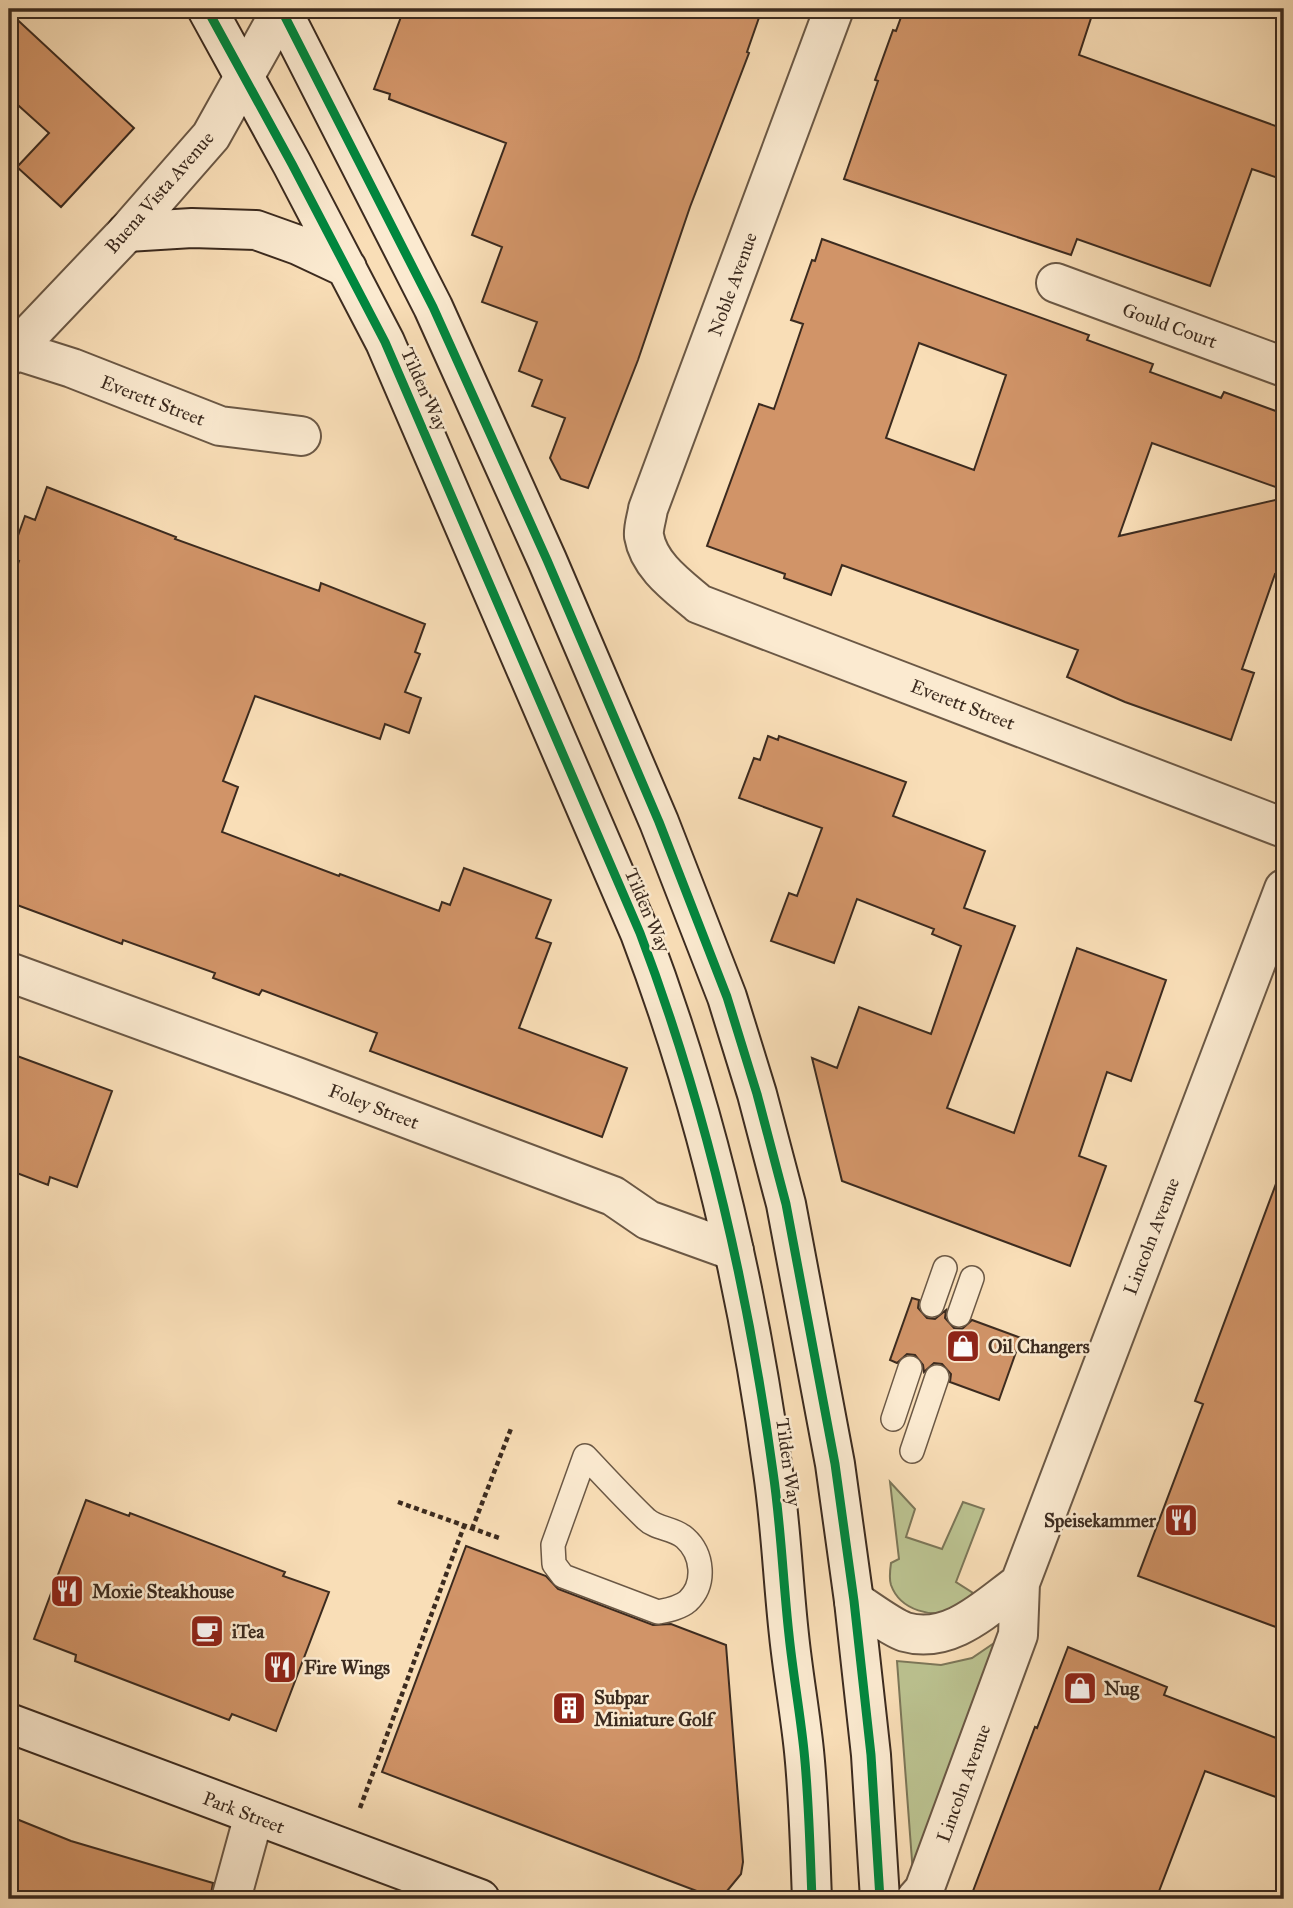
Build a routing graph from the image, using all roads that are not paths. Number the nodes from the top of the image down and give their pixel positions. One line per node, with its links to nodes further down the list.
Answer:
1 (207, 9): 4 (main road, Tilden Way)
2 (281, 9): 4 (main road, Buena Vista Avenue); 26 (main road)
3 (834, 9): 11 (main road, Noble Avenue)
4 (245, 76): 5 (main road, Buena Vista Avenue); 6 (main road, Tilden Way)
5 (127, 232): 6 (main road); 8 (main road, Buena Vista Avenue)
6 (347, 268): 15 (main road, Tilden Way)
7 (1056, 283): 9 (main road, Gould Court)
8 (10, 351): 10 (main road, Everett Street)
9 (1284, 367)
10 (301, 436)
11 (654, 560): 12 (main road, Everett Street)
12 (1284, 828)
13 (1284, 889): 25 (main road, Lincoln Avenue)
14 (9, 972): 15 (main road, Foley Street)
15 (734, 1251): 31 (main road, Tilden Way)
16 (945, 1268): 18 (lane)
17 (972, 1278): 19 (lane)
18 (932, 1305)
19 (959, 1315)
20 (910, 1368): 22 (lane)
21 (937, 1377): 23 (lane)
22 (893, 1419)
23 (912, 1451)
24 (585, 1456): 24 (lane)
25 (1020, 1583): 26 (main road); 33 (main road, Lincoln Avenue)
26 (854, 1601): 32 (main road)
27 (9, 1723): 28 (main road, Park Street)
28 (254, 1815): 29 (main road); 30 (main road, Park Street)
29 (231, 1899)
30 (480, 1899)
31 (812, 1899)
32 (880, 1899)
33 (916, 1899)

